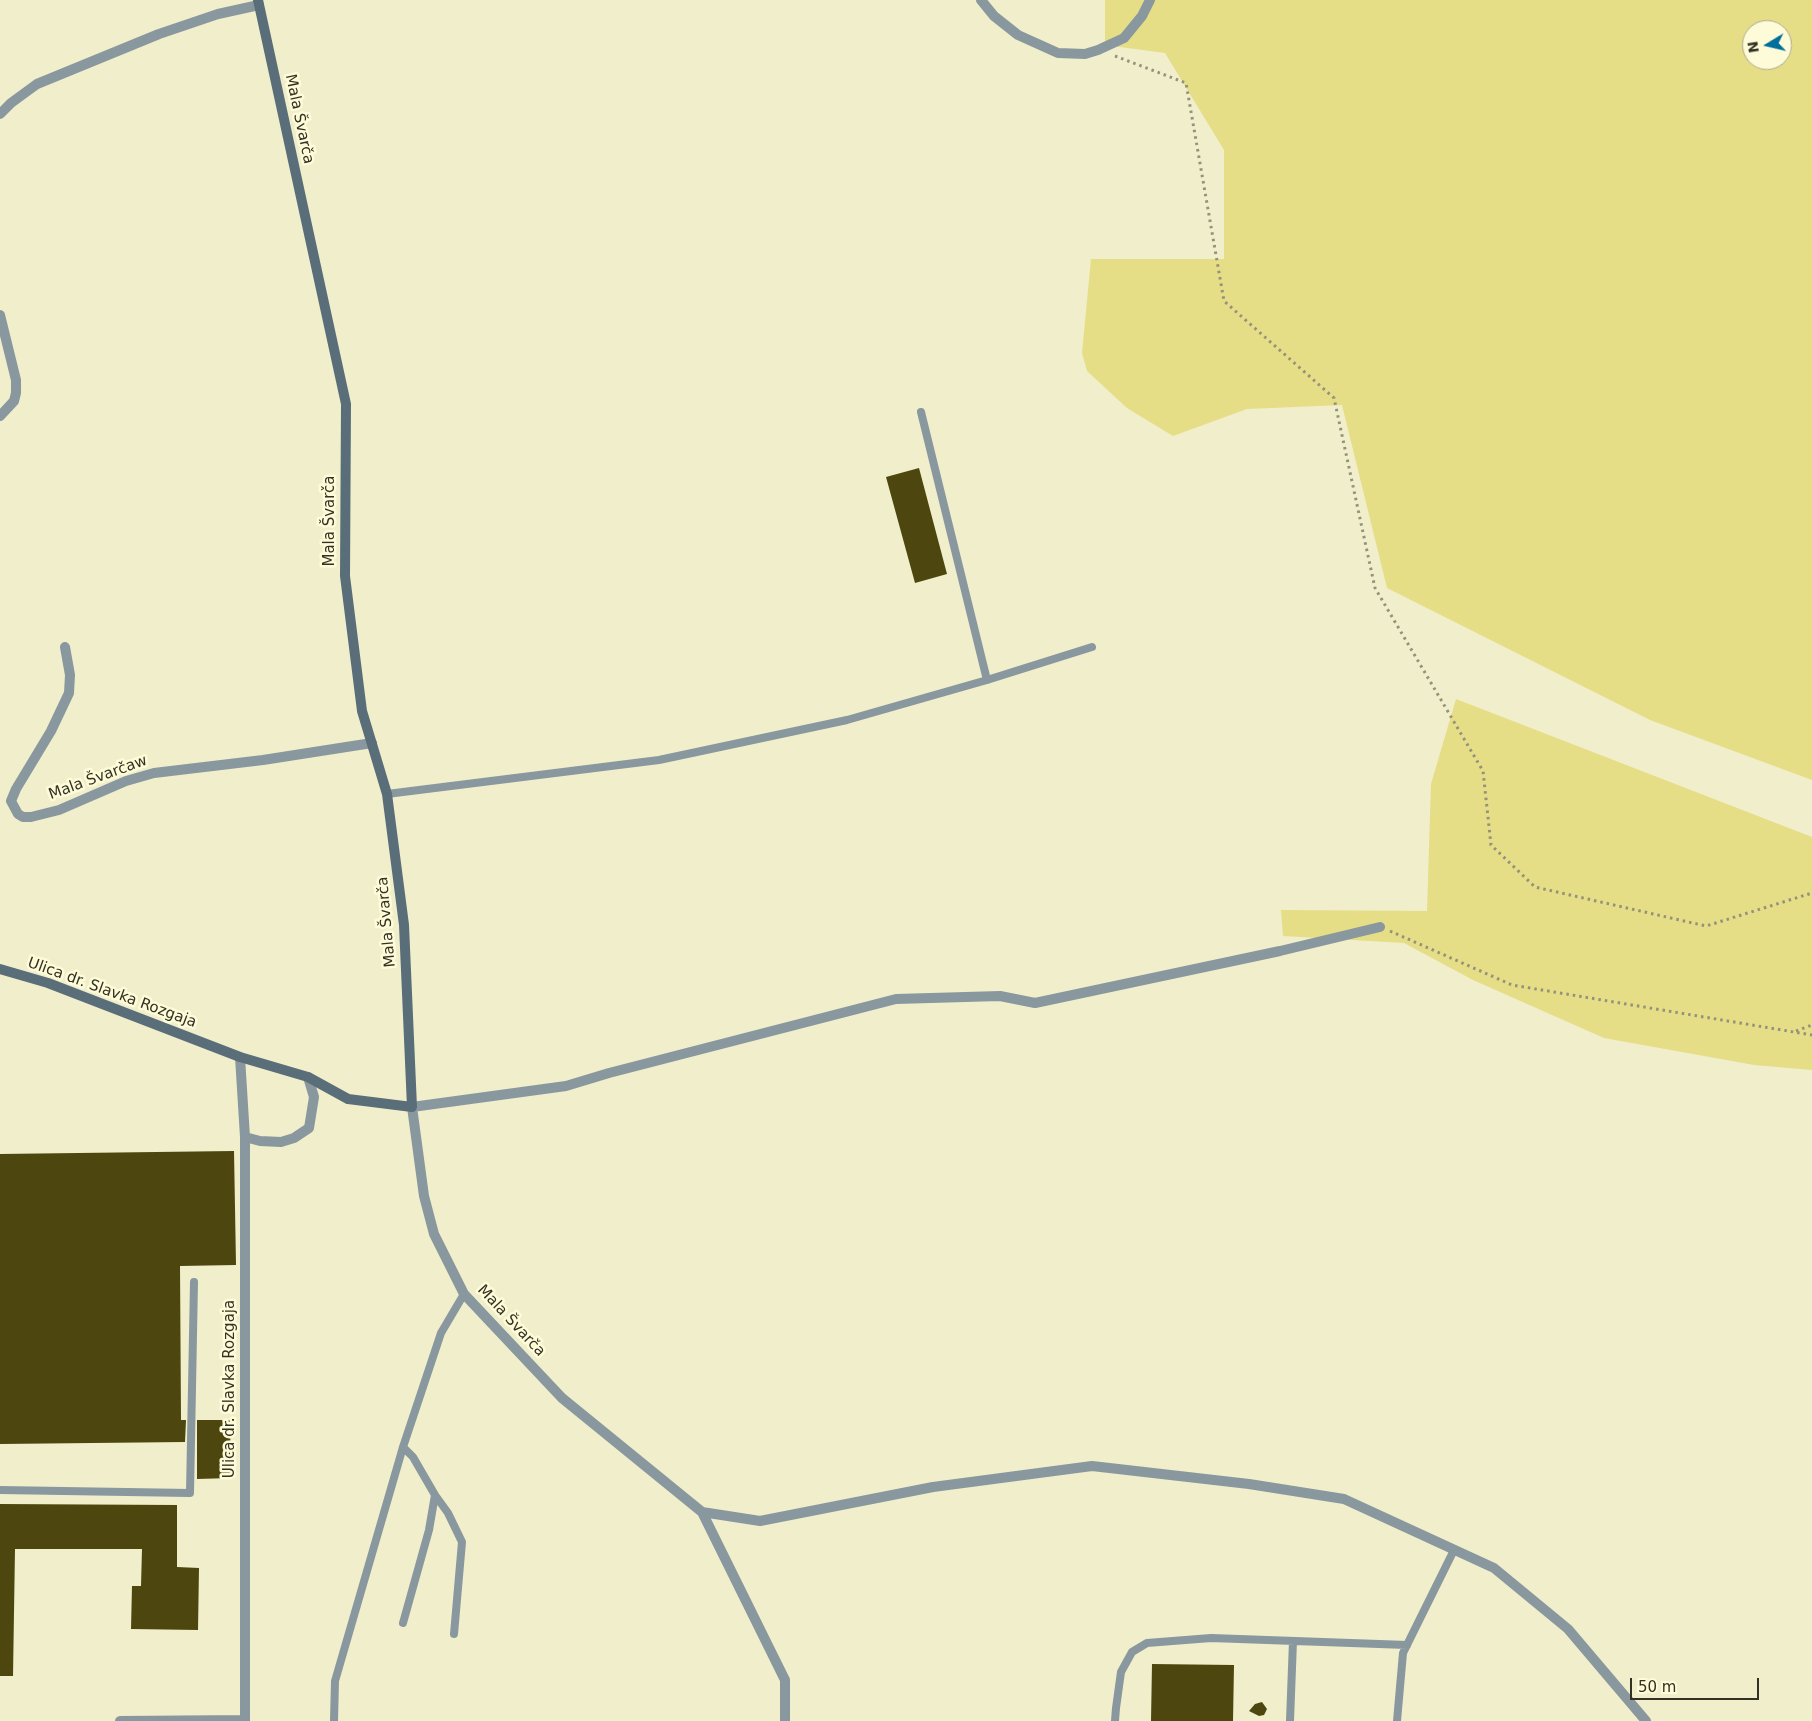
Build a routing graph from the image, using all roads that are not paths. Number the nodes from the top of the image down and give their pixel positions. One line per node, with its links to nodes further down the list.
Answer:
1 (981, 0): 2 (street)
2 (1150, 0)
3 (258, 3): 4 (street); 11 (street, Mala Švarča)
4 (0, 114)
5 (0, 315): 7 (street)
6 (921, 412): 10 (lane)
7 (0, 416)
8 (65, 647): 11 (street, Mala Švarčaw)
9 (1092, 647): 10 (lane)
10 (987, 680): 12 (lane)
11 (372, 743): 12 (street, Mala Švarča)
12 (387, 794): 17 (street, Mala Švarča)
13 (1380, 927): 17 (street)
14 (0, 969): 15 (street, Ulica dr. Slavka Rozgaja)
15 (240, 1056): 16 (street, Ulica dr. Slavka Rozgaja); 18 (street, Ulica dr. Slavka Rozgaja)
16 (308, 1077): 17 (street, Ulica dr. Slavka Rozgaja); 18 (street)
17 (412, 1107): 20 (street, Mala Švarča)
18 (245, 1137): 30 (street, Ulica dr. Slavka Rozgaja)
19 (194, 1282): 22 (lane)
20 (464, 1294): 21 (lane); 24 (street, Mala Švarča)
21 (403, 1447): 23 (lane); 32 (lane)
22 (0, 1490)
23 (434, 1495): 26 (lane); 27 (lane)
24 (702, 1512): 25 (street); 33 (street, Mala Švarča)
25 (1454, 1550): 29 (lane); 37 (street)
26 (403, 1623)
27 (454, 1634)
28 (1293, 1641): 29 (lane); 34 (lane); 35 (lane)
29 (1407, 1645): 36 (lane)
30 (245, 1720): 31 (street)
31 (120, 1721)
32 (334, 1721)
33 (785, 1721)
34 (1115, 1721)
35 (1290, 1721)
36 (1397, 1721)
37 (1646, 1721)

